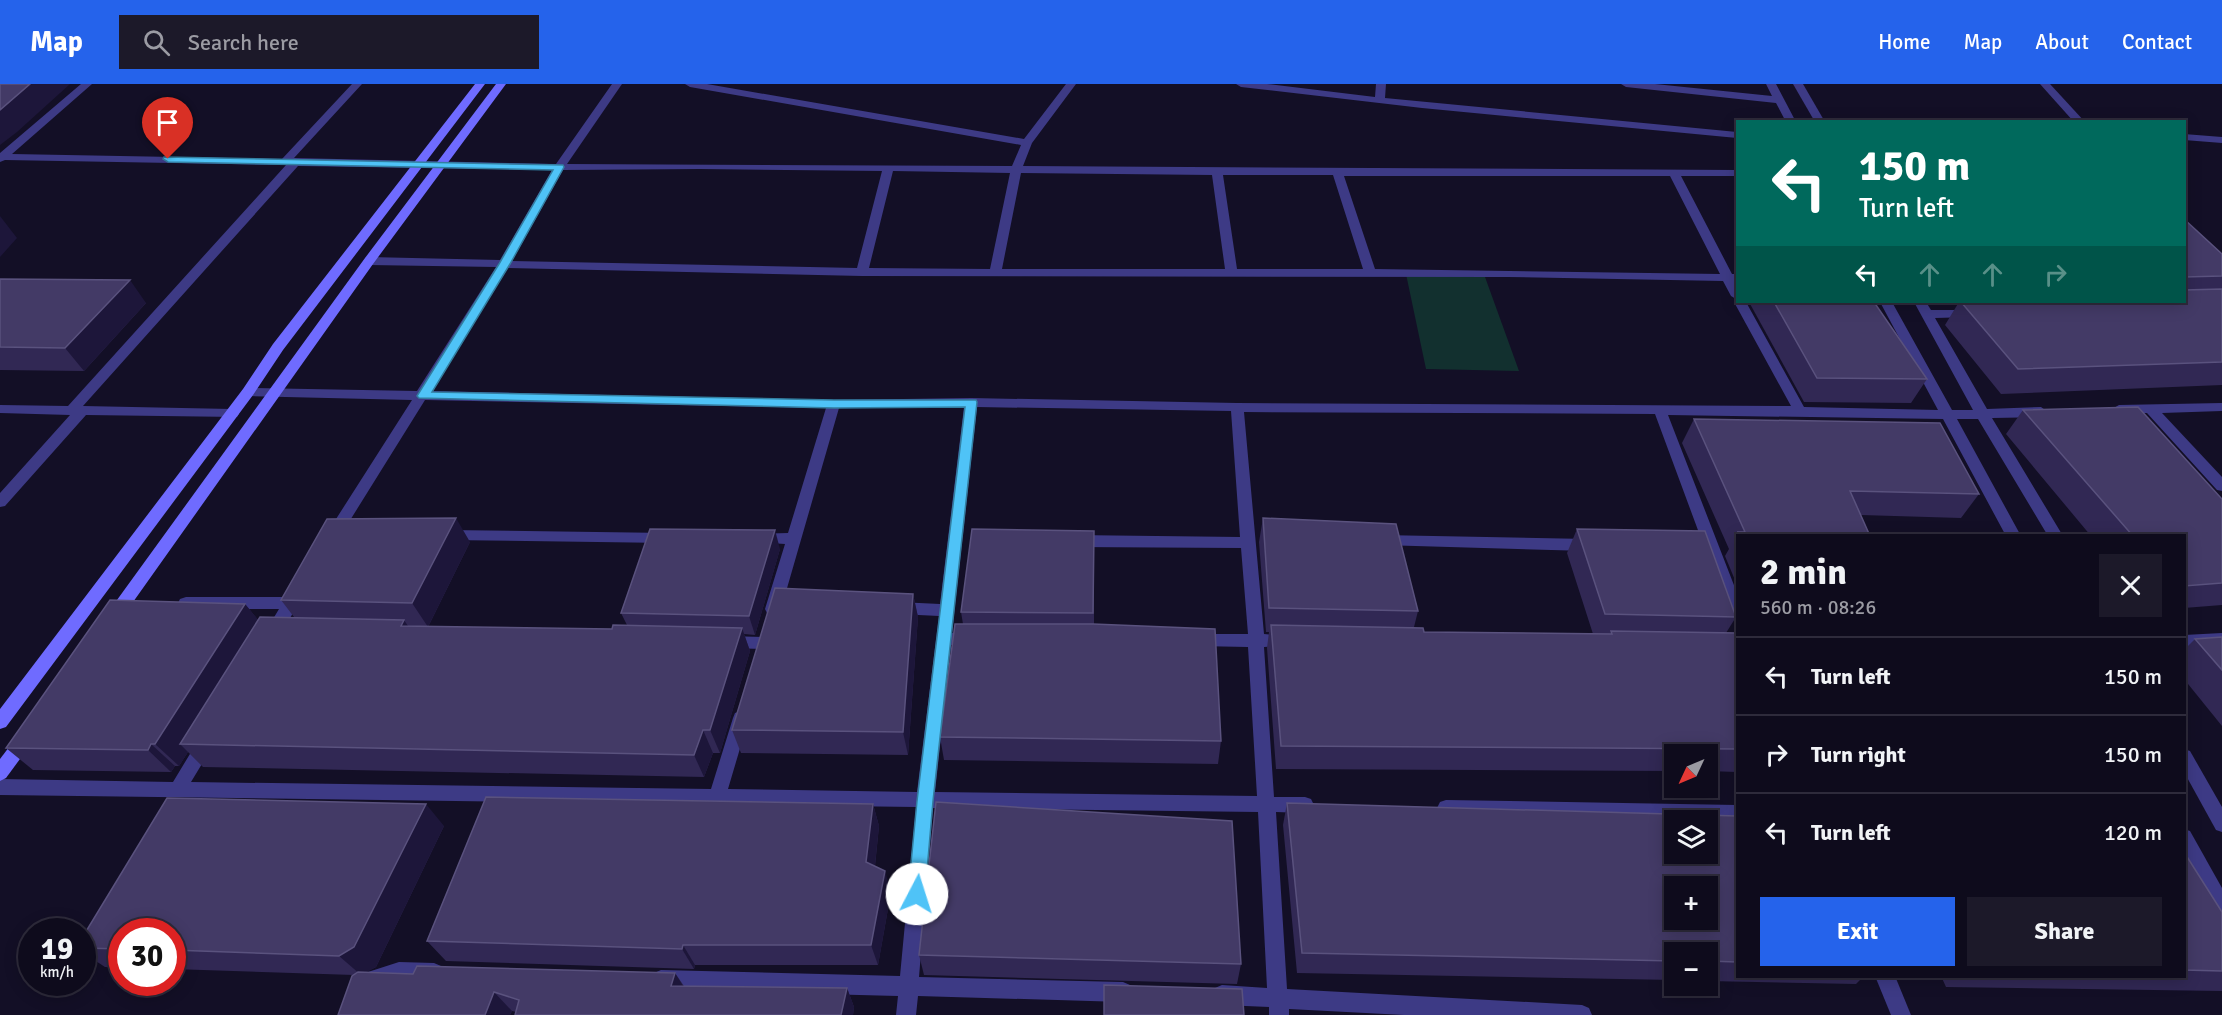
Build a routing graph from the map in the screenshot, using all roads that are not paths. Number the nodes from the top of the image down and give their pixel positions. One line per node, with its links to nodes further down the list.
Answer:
1 (87, 84): 23 (street)
2 (357, 84): 24 (street)
3 (480, 84): 25 (main road)
4 (501, 84): 26 (main road)
5 (617, 84): 27 (street)
6 (690, 84): 22 (street)
7 (1071, 84): 22 (street)
8 (1241, 84): 15 (street)
9 (1381, 84): 15 (street)
10 (1626, 84): 14 (street)
11 (1771, 84): 14 (street)
12 (1798, 84): 17 (street)
13 (2045, 84): 18 (street)
14 (1780, 99): 16 (street)
15 (1380, 100): 19 (street)
16 (1790, 120)
17 (1819, 120)
18 (2078, 120)
19 (1736, 135)
20 (2186, 137): 21 (street)
21 (2222, 140)
22 (1027, 143): 29 (street)
23 (1, 158): 24 (street)
24 (291, 161): 25 (street); 57 (street)
25 (418, 165): 26 (street); 46 (main road)
26 (442, 166): 27 (street); 34 (main road)
27 (559, 167): 28 (street); 35 (street)
28 (888, 168): 29 (street); 36 (street)
29 (1016, 170): 30 (street); 37 (street)
30 (1217, 172): 31 (street); 38 (street)
31 (1338, 172): 33 (street); 39 (street)
32 (1736, 173): 33 (street)
33 (1674, 174): 40 (street)
34 (369, 261): 35 (street); 47 (main road)
35 (504, 264): 36 (street); 48 (street)
36 (862, 272): 37 (street)
37 (995, 272): 38 (street)
38 (1231, 272): 39 (street)
39 (1370, 273): 40 (street)
40 (1732, 278)
41 (1741, 303): 58 (street)
42 (1887, 303): 61 (street)
43 (1921, 303): 45 (street)
44 (1986, 313): 45 (street)
45 (1927, 314): 62 (street)
46 (248, 392): 47 (street); 60 (main road)
47 (277, 392): 48 (street); 77 (main road)
48 (423, 396): 50 (street); 68 (street)
49 (971, 402): 50 (street); 51 (street); 82 (street)
50 (834, 404): 72 (street)
51 (1237, 407): 55 (street); 69 (street)
52 (2222, 407): 53 (street)
53 (2150, 408): 56 (street); 63 (street)
54 (0, 409): 57 (street)
55 (1660, 410): 58 (street); 83 (street)
56 (2102, 410)
57 (77, 411): 60 (street); 64 (street)
58 (1800, 411): 61 (street)
59 (2054, 412): 62 (street)
60 (232, 414): 95 (main road)
61 (1948, 415): 62 (street); 66 (street)
62 (1983, 415): 67 (street)
63 (2222, 486)
64 (0, 502)
65 (429, 534): 70 (street)
66 (2013, 534)
67 (2055, 534)
68 (337, 536)
69 (1251, 537): 74 (street); 90 (street)
70 (688, 538)
71 (747, 538): 72 (street)
72 (794, 539): 93 (street)
73 (1365, 539): 75 (street)
74 (1061, 541)
75 (1608, 546)
76 (304, 583): 80 (street)
77 (123, 603): 78 (street); 84 (main road)
78 (147, 603)
79 (171, 603): 80 (street)
80 (291, 603): 85 (street)
81 (879, 608): 82 (street)
82 (948, 610): 86 (street)
83 (1736, 612)
84 (110, 622)
85 (297, 632)
86 (945, 639): 87 (street); 103 (street)
87 (993, 639)
88 (2222, 639): 92 (street)
89 (1184, 640): 90 (street)
90 (1256, 640): 91 (street); 104 (street)
91 (1303, 641)
92 (2186, 641)
93 (705, 642)
94 (747, 699): 102 (street)
95 (0, 722)
96 (34, 726): 99 (main road)
97 (213, 731): 101 (street)
98 (2186, 760): 108 (street)
99 (0, 773)
100 (0, 787): 101 (street)
101 (177, 790): 102 (street)
102 (717, 798): 103 (street)
103 (925, 801): 104 (street); 114 (street)
104 (1266, 805): 105 (street); 118 (street)
105 (1325, 806)
106 (1431, 807): 107 (street)
107 (1736, 813)
108 (2222, 823)
109 (2186, 841): 110 (street)
110 (2222, 906)
111 (458, 974): 115 (street)
112 (1886, 978): 121 (street)
113 (636, 979): 114 (street)
114 (909, 986): 116 (street); 119 (street)
115 (362, 987)
116 (1147, 993)
117 (1207, 995): 118 (street)
118 (1279, 1006): 120 (street)
119 (906, 1015)
120 (1582, 1015)
121 (1901, 1015)

